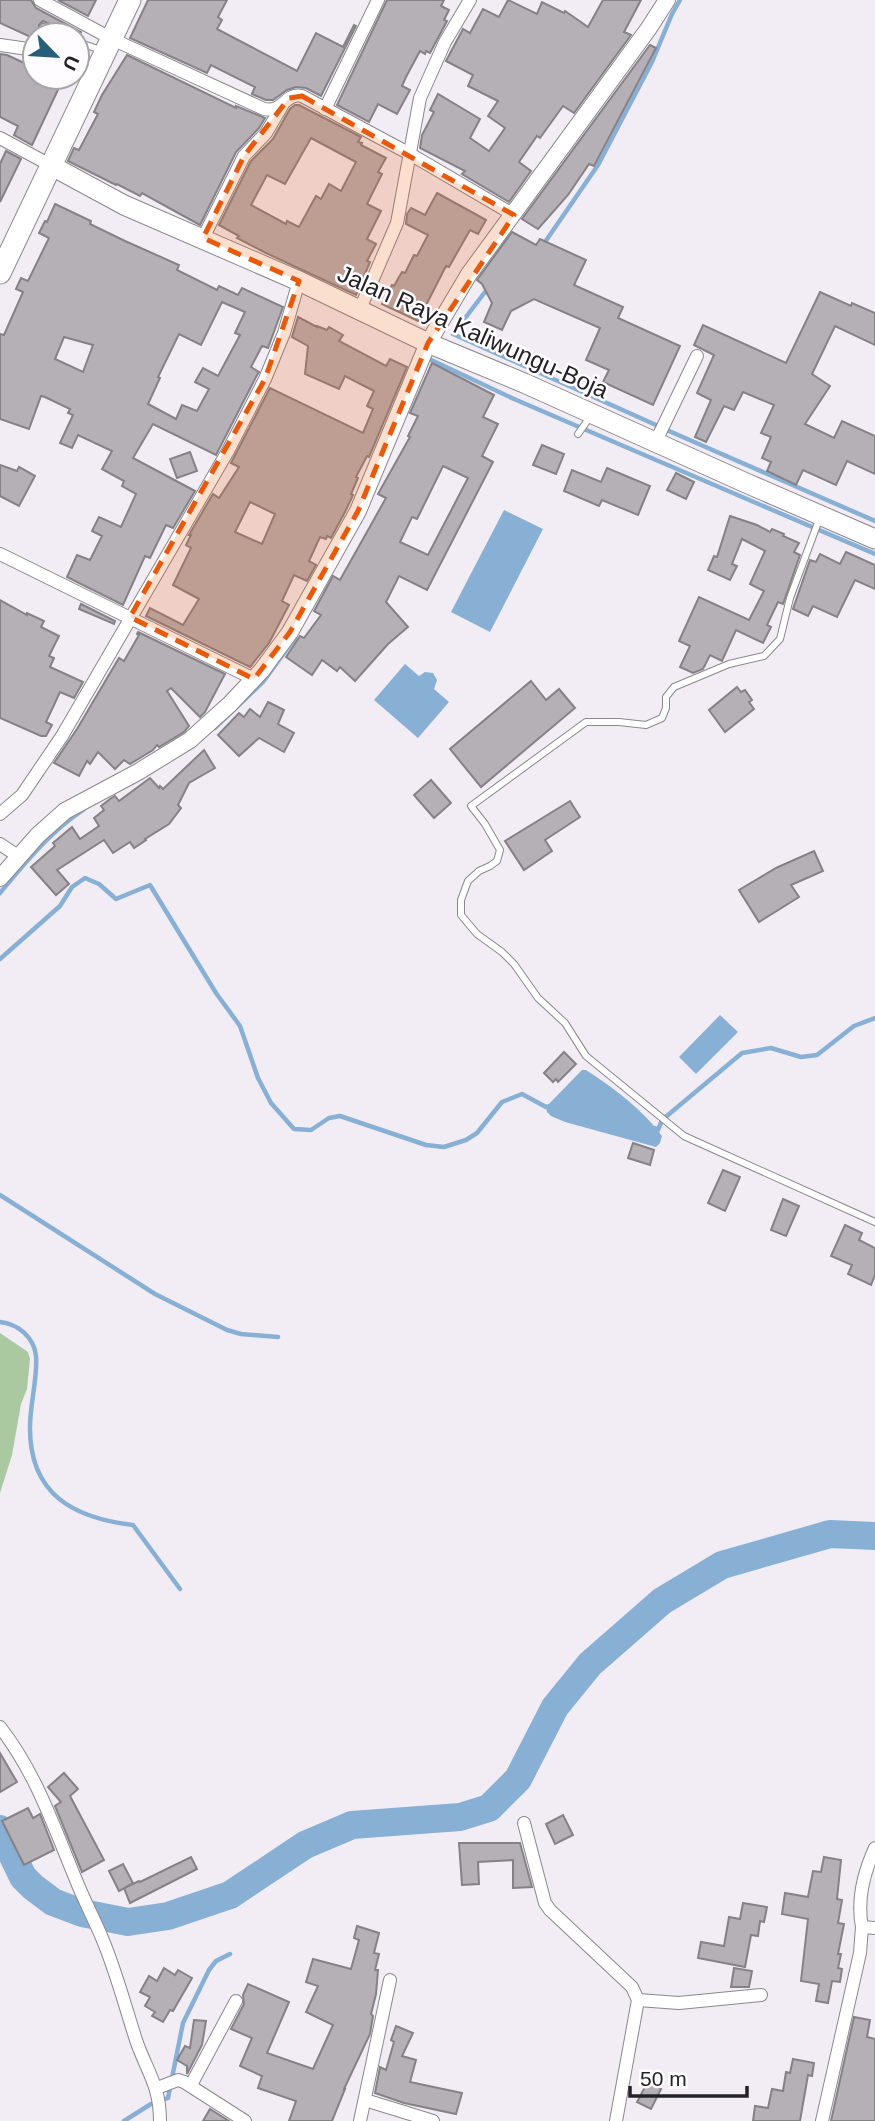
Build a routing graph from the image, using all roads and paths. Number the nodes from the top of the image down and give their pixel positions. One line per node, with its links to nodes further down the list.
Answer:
1 (40, 0): 8 (street)
2 (130, 0): 8 (main road)
3 (378, 0): 13 (street)
4 (470, 0): 15 (street)
5 (667, 0): 17 (street)
6 (91, 44): 8 (lane)
7 (0, 45): 9 (street)
8 (109, 46): 10 (main road); 12 (street)
9 (21, 48)
10 (91, 65)
11 (79, 91): 16 (main road)
12 (282, 106): 13 (street); 18 (street)
13 (326, 108): 15 (street)
14 (0, 138): 16 (street)
15 (410, 154): 17 (street); 21 (street)
16 (52, 166): 18 (main road, Jalan Raya Kaliwungu-Boja); 19 (main road)
17 (514, 215): 22 (street)
18 (203, 238): 20 (main road, Jalan Raya Kaliwungu-Boja)
19 (0, 273)
20 (299, 281): 21 (main road, Jalan Raya Kaliwungu-Boja); 30 (street)
21 (360, 309): 22 (main road, Jalan Raya Kaliwungu-Boja)
22 (428, 343): 24 (main road, Jalan Raya Kaliwungu-Boja); 31 (street)
23 (697, 356): 26 (street)
24 (593, 413): 25 (lane); 26 (main road, Jalan Raya Kaliwungu-Boja)
25 (578, 434)
26 (656, 441): 27 (main road, Jalan Raya Kaliwungu-Boja)
27 (821, 515): 28 (main road, Jalan Raya Kaliwungu-Boja); 36 (lane)
28 (875, 538)
29 (0, 554): 30 (street)
30 (130, 617): 31 (street); 32 (street)
31 (254, 679): 34 (street)
32 (0, 814)
33 (0, 844): 34 (street)
34 (18, 856): 35 (street)
35 (0, 878)
36 (875, 1222)
37 (0, 1727): 46 (street)
38 (524, 1822): 43 (street)
39 (875, 1848): 40 (street)
40 (869, 1928): 53 (street)
41 (390, 1980): 47 (street)
42 (761, 1995): 43 (street)
43 (638, 2000): 52 (street)
44 (236, 2001): 45 (street)
45 (191, 2085): 46 (street); 49 (street)
46 (160, 2094): 48 (street)
47 (365, 2100): 50 (street); 51 (street)
48 (160, 2121)
49 (245, 2121)
50 (360, 2121)
51 (433, 2121)
52 (616, 2121)
53 (822, 2121)

